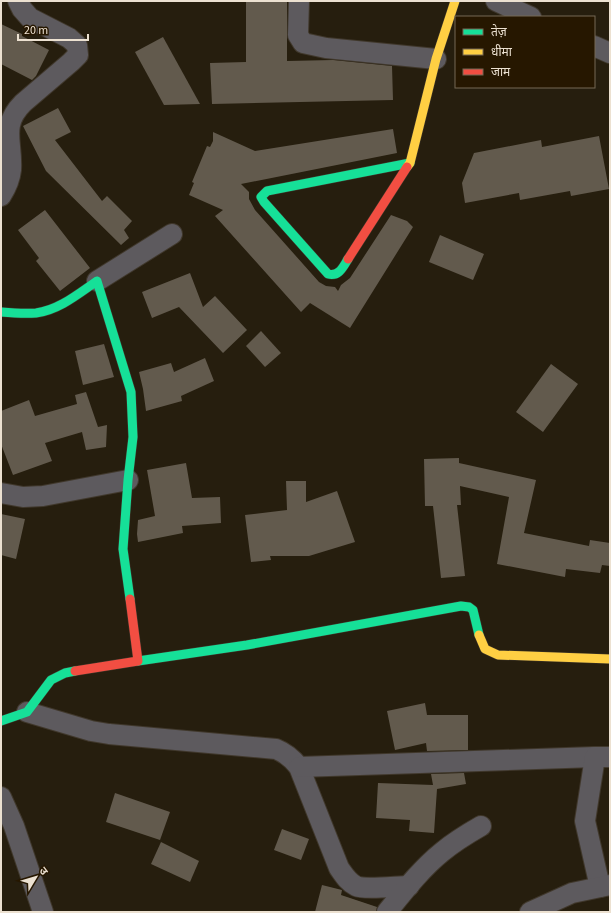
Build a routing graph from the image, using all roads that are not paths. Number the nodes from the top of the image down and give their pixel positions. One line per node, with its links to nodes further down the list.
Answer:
1 (18, 1): 10 (street)
2 (299, 1): 8 (street)
3 (455, 1): 8 (street)
4 (496, 1): 5 (street)
5 (529, 16)
6 (595, 46): 7 (street)
7 (610, 53)
8 (436, 59): 9 (street)
9 (410, 163): 9 (street)
10 (1, 196)
11 (172, 234): 12 (street)
12 (97, 282): 13 (street); 14 (street)
13 (1, 312)
14 (128, 480): 15 (street); 17 (street)
15 (1, 493)
16 (610, 659): 17 (street)
17 (138, 661): 18 (street)
18 (27, 712): 19 (street); 21 (street)
19 (1, 721)
20 (602, 757): 21 (street); 25 (street)
21 (298, 767): 24 (street)
22 (1, 797): 26 (street)
23 (481, 826): 24 (street)
24 (408, 886): 27 (street)
25 (605, 886): 28 (street)
26 (43, 912)
27 (387, 912)
28 (530, 912)

